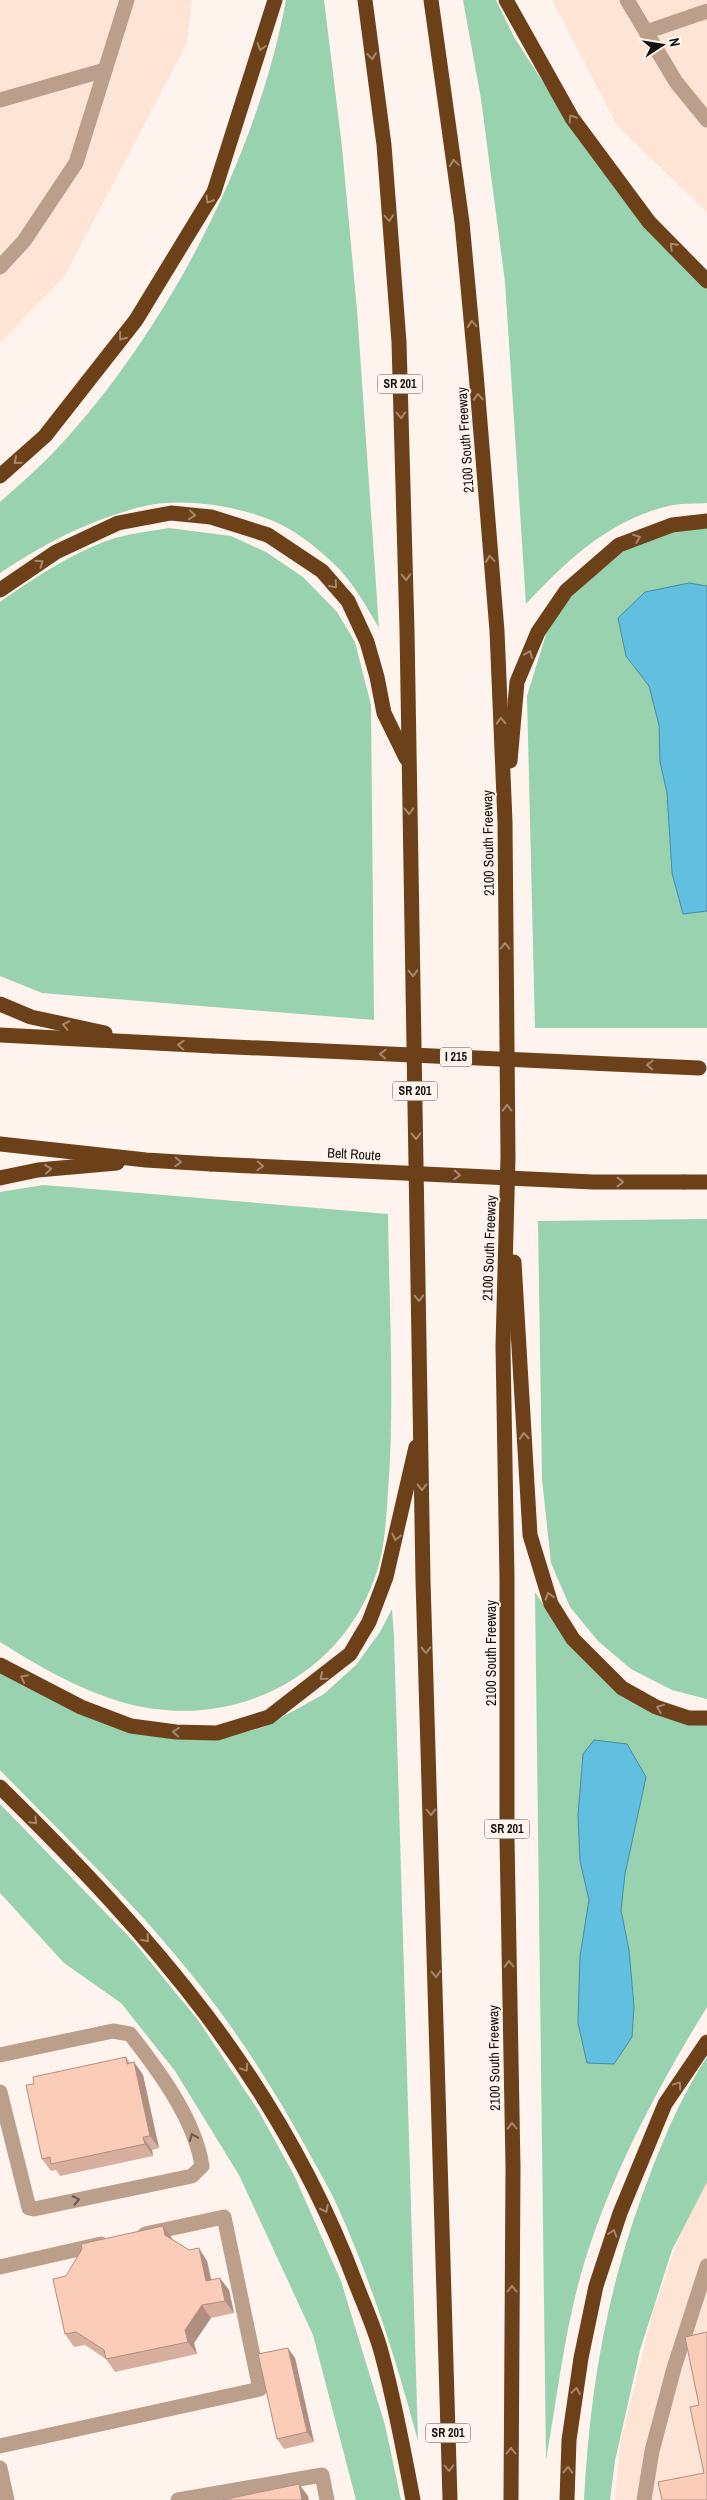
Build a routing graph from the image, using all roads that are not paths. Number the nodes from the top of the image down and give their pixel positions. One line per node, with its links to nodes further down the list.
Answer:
1 (127, 0): 9 (street)
2 (275, 0): 14 (highway, one-way to 14)
3 (365, 0): 17 (highway, SR 201, one-way to 17)
4 (431, 0): 18 (highway, 2100 South Freeway / SR 201, one-way to 4)
5 (506, 0): 13 (highway, one-way to 5)
6 (627, 0): 8 (street)
7 (707, 12): 8 (street)
8 (646, 32): 11 (street)
9 (105, 70): 10 (street); 12 (street)
10 (0, 100)
11 (707, 120)
12 (0, 267)
13 (707, 280)
14 (0, 476)
15 (707, 521): 18 (highway, one-way to 15)
16 (0, 590): 17 (highway, one-way to 17)
17 (408, 762): 28 (highway, SR 201, one-way to 28)
18 (505, 822): 24 (highway, 2100 South Freeway / SR 201, one-way to 18)
19 (0, 1004): 21 (highway, one-way to 19)
20 (0, 1035): 21 (highway, I 215)
21 (148, 1043): 22 (highway, I 215, one-way to 21, bridge)
22 (703, 1068)
23 (0, 1144): 25 (highway, Belt Route)
24 (508, 1157): 30 (highway, one-way to 24); 44 (highway, 2100 South Freeway / SR 201, one-way to 24)
25 (146, 1160): 26 (highway, one-way to 25); 27 (highway, Belt Route, one-way to 27, bridge)
26 (0, 1178)
27 (707, 1182)
28 (422, 1421): 29 (highway, one-way to 29); 43 (highway, SR 201, one-way to 43)
29 (0, 1665)
30 (707, 1718)
31 (0, 1786): 42 (highway, one-way to 42)
32 (707, 2042): 45 (highway, one-way to 32)
33 (0, 2055): 34 (street, one-way to 33)
34 (0, 2092)
35 (707, 2266): 46 (street)
36 (0, 2267): 37 (street)
37 (0, 2446)
38 (0, 2468): 40 (street)
39 (183, 2499): 41 (street)
40 (7, 2500)
41 (327, 2500)
42 (413, 2500)
43 (450, 2500)
44 (511, 2500)
45 (567, 2500)
46 (644, 2500)

